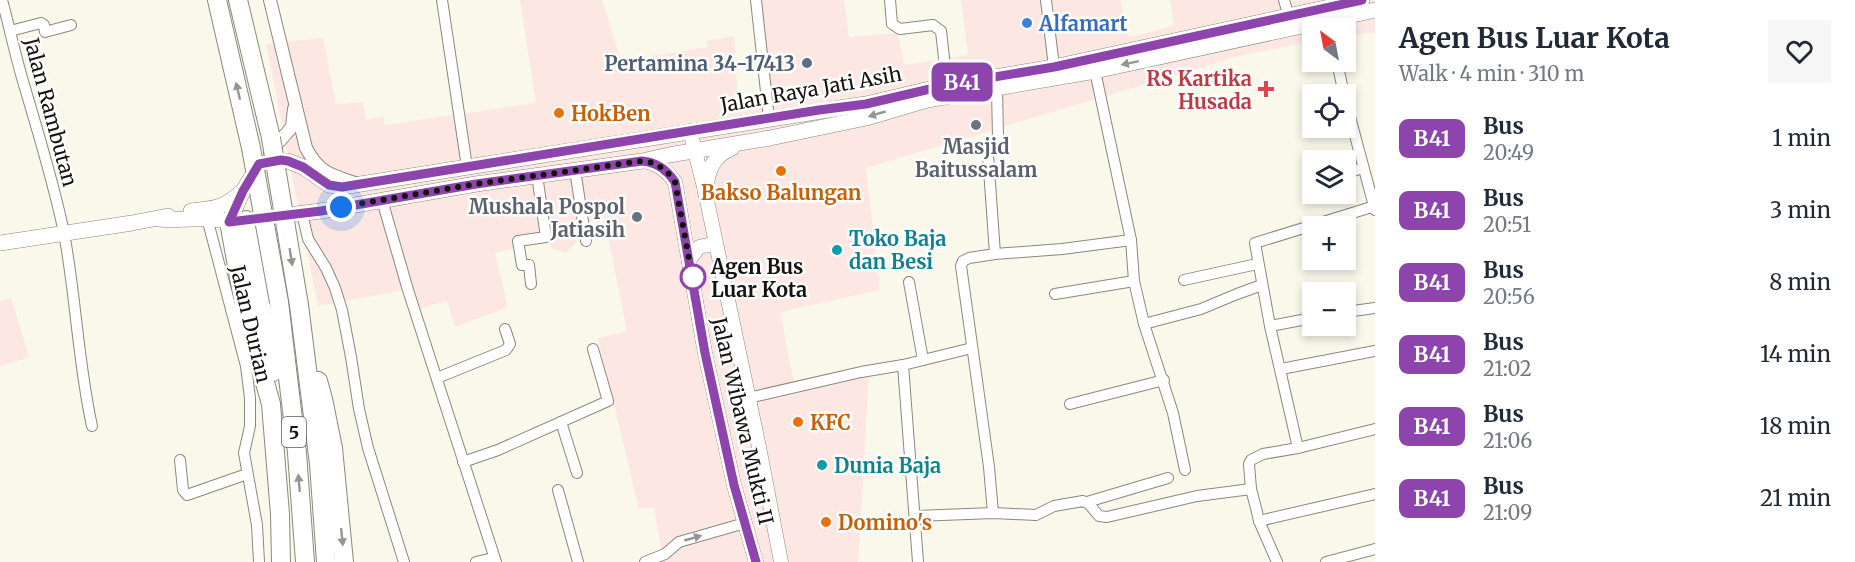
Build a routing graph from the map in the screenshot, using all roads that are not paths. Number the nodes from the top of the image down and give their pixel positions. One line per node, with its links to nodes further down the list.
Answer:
1 (2, 0): 16 (street, Jalan Rambutan)
2 (217, 0): 28 (highway, 5, one-way to 2)
3 (238, 0): 65 (highway, 5, one-way to 65, bridge)
4 (270, 0): 21 (street)
5 (442, 0): 31 (street)
6 (756, 0): 22 (street)
7 (890, 0): 19 (street)
8 (1046, 0): 17 (street)
9 (1284, 0): 12 (street)
10 (1362, 0): 12 (main road, Jalan Raya Jati Asih)
11 (1375, 10): 13 (main road, Jalan Raya Jati Asih)
12 (1289, 17): 17 (main road, Jalan Raya Jati Asih)
13 (1349, 18)
14 (70, 25): 16 (street)
15 (1302, 29): 18 (main road, Jalan Raya Jati Asih, one-way to 18)
16 (10, 31): 45 (street, Jalan Rambutan)
17 (1054, 67): 19 (main road, Jalan Raya Jati Asih)
18 (1095, 70): 20 (main road, Jalan Raya Jati Asih); 46 (street)
19 (947, 85): 22 (main road, Jalan Raya Jati Asih)
20 (997, 88): 26 (main road, Jalan Raya Jati Asih, one-way to 26); 50 (street)
21 (294, 94): 28 (street); 36 (street)
22 (769, 119): 23 (main road, Jalan Raya Jati Asih)
23 (690, 131): 24 (main road, Jalan Raya Jati Asih); 27 (main road)
24 (660, 136): 29 (main road); 31 (main road, Jalan Raya Jati Asih)
25 (1356, 138): 32 (street)
26 (749, 142): 27 (main road, Jalan Raya Jati Asih); 38 (main road)
27 (695, 151): 29 (main road, Jalan Raya Jati Asih); 38 (main road, Jalan Wibawa Mukti II)
28 (255, 156): 36 (main road, Jalan Raya Jati Asih); 37 (main road); 99 (highway, 5, one-way to 28, bridge)
29 (665, 156): 30 (main road, Jalan Raya Jati Asih)
30 (642, 161): 33 (main road, Jalan Raya Jati Asih); 51 (main road, Jalan Wibawa Mukti II)
31 (467, 167): 36 (main road, Jalan Raya Jati Asih)
32 (1364, 168): 34 (street); 40 (street)
33 (574, 170): 35 (main road, Jalan Raya Jati Asih); 47 (street)
34 (1356, 170)
35 (537, 175): 39 (main road, Jalan Raya Jati Asih); 56 (street)
36 (359, 184)
37 (243, 191): 42 (main road); 44 (main road)
38 (705, 191): 49 (main road, Jalan Wibawa Mukti II)
39 (382, 200): 41 (main road, Jalan Raya Jati Asih); 72 (street)
40 (1375, 208): 52 (street)
41 (302, 213): 44 (main road, Jalan Raya Jati Asih); 102 (street)
42 (159, 219): 43 (main road, Jalan Raya Jati Asih); 45 (main road)
43 (207, 219): 44 (main road, Jalan Raya Jati Asih); 84 (street, Jalan Durian)
44 (237, 221): 97 (highway); 98 (highway)
45 (64, 233): 48 (main road); 77 (street, Jalan Rambutan)
46 (1131, 240): 50 (street); 54 (street)
47 (586, 241)
48 (0, 243)
49 (716, 246): 51 (main road); 74 (main road, Jalan Wibawa Mukti II)
50 (995, 254): 66 (street)
51 (690, 259): 93 (main road, Jalan Wibawa Mukti II)
52 (1257, 264): 53 (street); 57 (street)
53 (1184, 280)
54 (1134, 281): 58 (street); 62 (street)
55 (909, 282): 69 (street)
56 (531, 284)
57 (1262, 285): 62 (street); 63 (street)
58 (1055, 294)
59 (1375, 308): 60 (street)
60 (1356, 311)
61 (1302, 320): 63 (street)
62 (1144, 324): 73 (street)
63 (1270, 326): 71 (street)
64 (505, 329): 72 (street)
65 (303, 337): 100 (highway, 5); 101 (highway, one-way to 101)
66 (972, 348): 69 (street); 90 (street)
67 (593, 349): 76 (street)
68 (1375, 351): 71 (street)
69 (923, 360): 70 (street)
70 (903, 365): 74 (street); 91 (street)
71 (1281, 369): 79 (street)
72 (437, 378): 81 (street)
73 (1164, 380): 75 (street); 82 (street)
74 (748, 398): 107 (main road, Jalan Wibawa Mukti II)
75 (1070, 404)
76 (561, 422): 81 (street); 83 (street)
77 (92, 426)
78 (1375, 429): 79 (street)
79 (1298, 448): 86 (street)
80 (180, 460): 84 (street)
81 (463, 462): 95 (street)
82 (1185, 470)
83 (577, 473)
84 (247, 474): 96 (street, Jalan Durian)
85 (1168, 478): 89 (street)
86 (1251, 489): 89 (street); 92 (street)
87 (558, 490): 104 (street)
88 (1375, 494): 92 (street)
89 (1087, 502): 90 (street)
90 (993, 513): 91 (street)
91 (916, 516): 108 (street)
92 (1259, 521): 109 (street)
93 (745, 523): 105 (street, one-way to 93); 106 (main road, Jalan Wibawa Mukti II)
94 (1375, 549): 110 (street)
95 (495, 560): 103 (street)
96 (259, 562)
97 (281, 562)
98 (289, 562)
99 (305, 562)
100 (326, 562)
101 (344, 562)
102 (404, 562)
103 (476, 562)
104 (578, 562)
105 (645, 562)
106 (756, 562)
107 (781, 562)
108 (918, 562)
109 (1277, 562)
110 (1326, 562)

